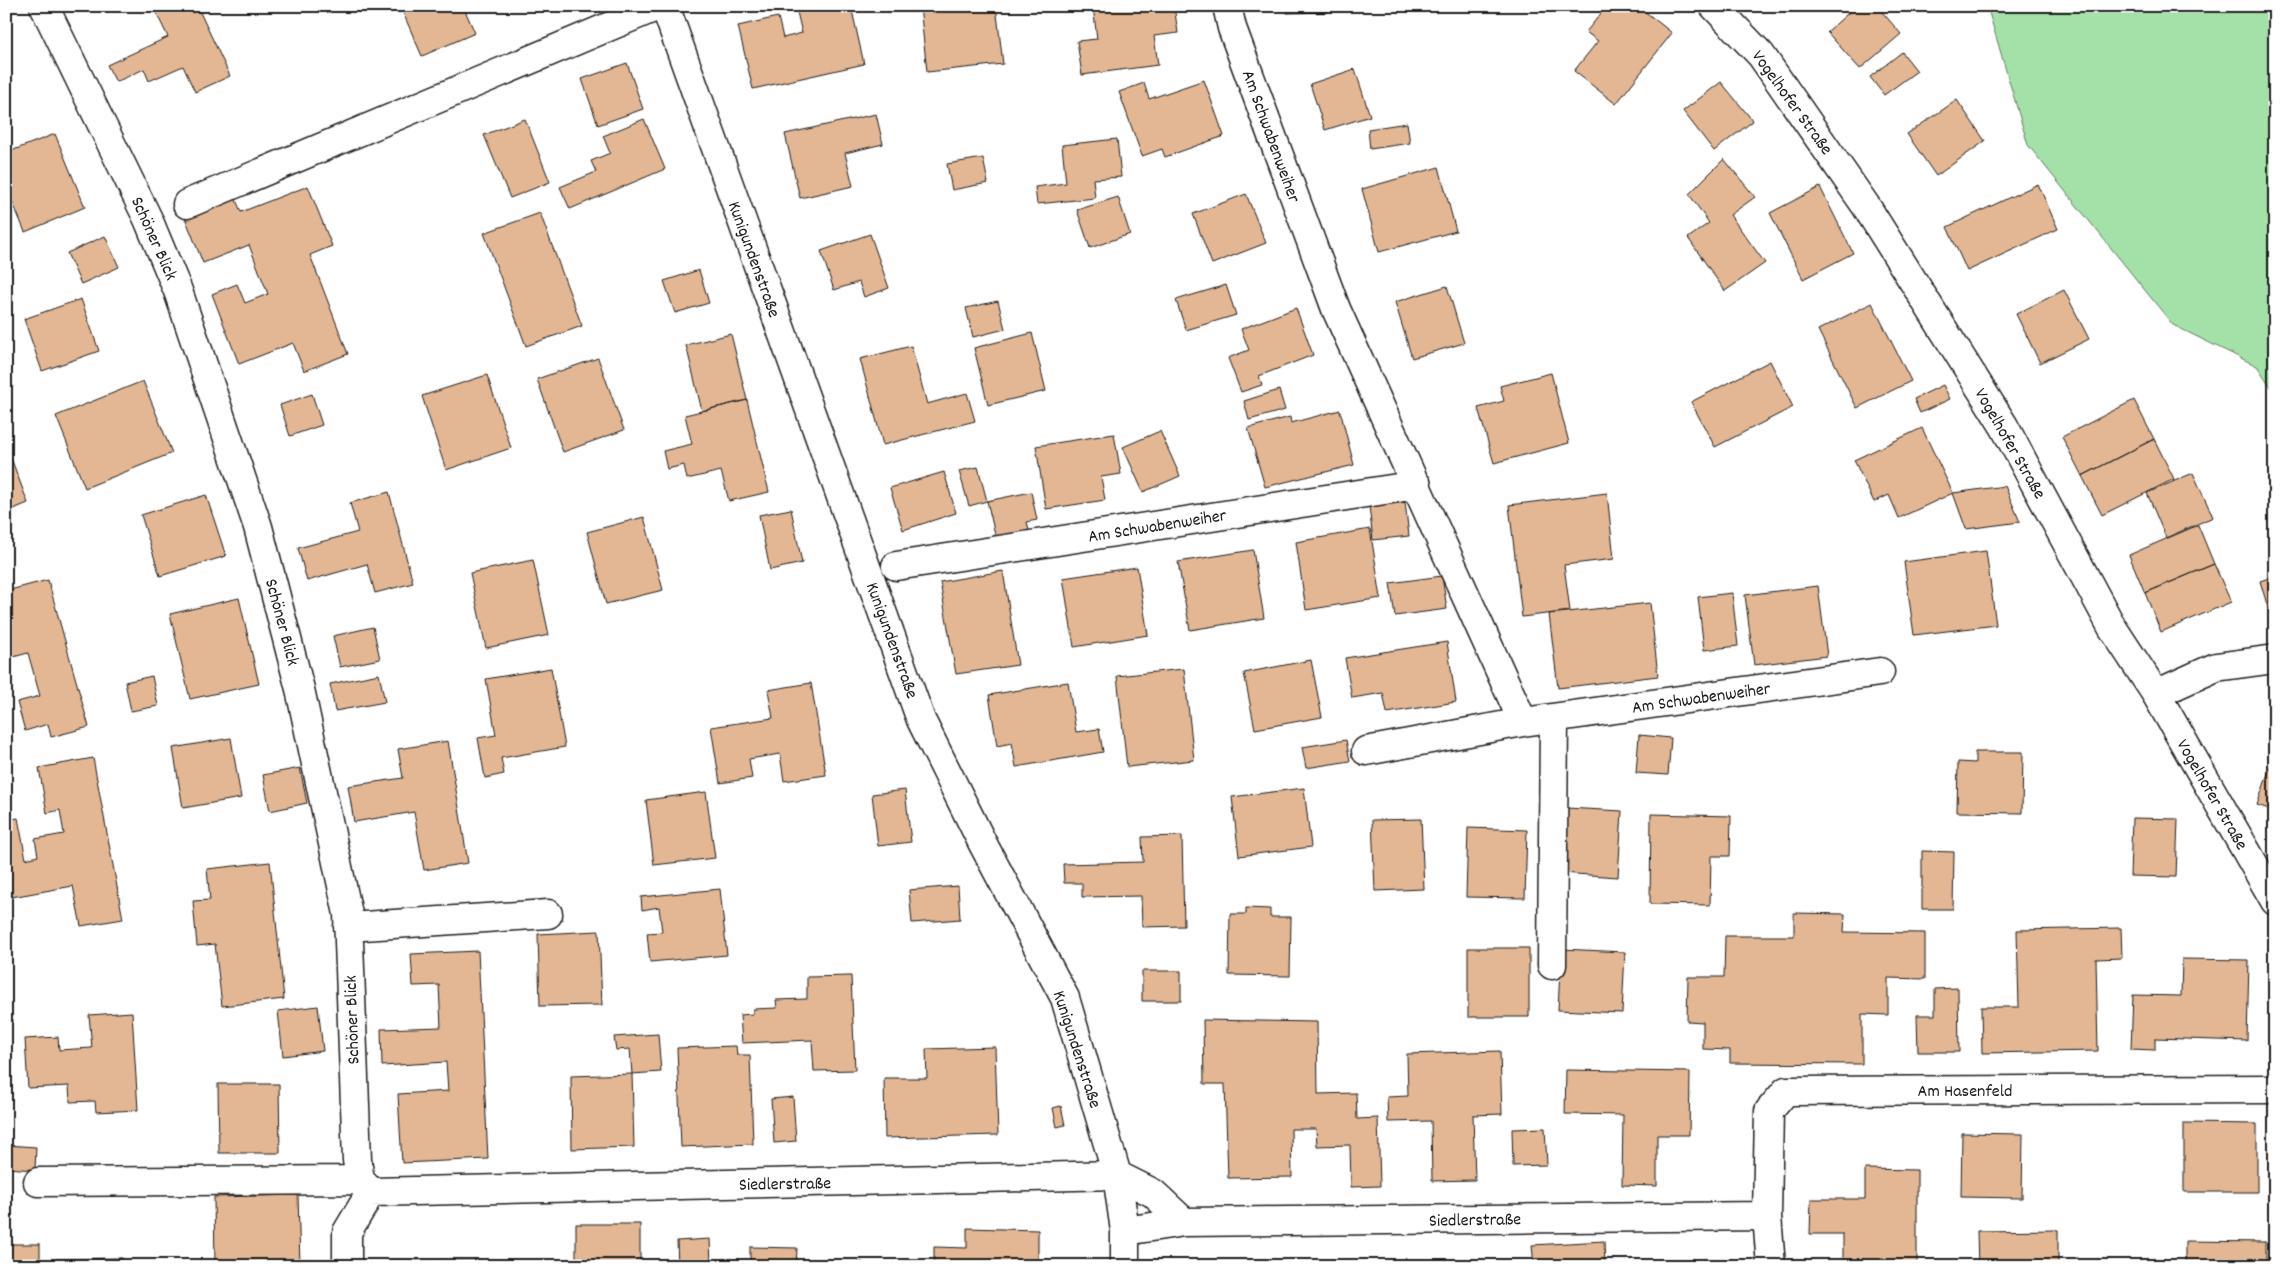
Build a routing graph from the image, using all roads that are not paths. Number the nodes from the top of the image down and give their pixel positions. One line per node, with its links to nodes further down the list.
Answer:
1 (44, 6): 17 (street, Schöner Blick)
2 (658, 6): 6 (street)
3 (665, 6): 20 (street, Kunigundenstraße)
4 (1227, 6): 7 (street, Am Schwabenweiher)
5 (1714, 6): 11 (street, Vogelhofer Straße)
6 (186, 204)
7 (1417, 485): 8 (street, Am Schwabenweiher); 13 (street, Am Schwabenweiher)
8 (896, 566)
9 (2275, 659): 11 (street)
10 (1880, 672): 12 (street, Am Schwabenweiher)
11 (2156, 694): 15 (street, Vogelhofer Straße)
12 (1554, 718): 13 (street, Am Schwabenweiher); 18 (street)
13 (1523, 722): 14 (street, Am Schwabenweiher)
14 (1366, 751)
15 (2275, 901)
16 (548, 914): 17 (street)
17 (348, 927): 22 (street, Schöner Blick)
18 (1552, 965)
19 (2275, 1089): 23 (street, Am Hasenfeld)
20 (1117, 1175): 22 (street, Siedlerstraße); 24 (street, Siedlerstraße); 25 (street, Kunigundenstraße)
21 (38, 1182): 22 (street, Siedlerstraße)
22 (366, 1186): 26 (street)
23 (1766, 1216): 24 (street, Siedlerstraße); 28 (street, Am Hasenfeld)
24 (1184, 1222): 25 (street, Siedlerstraße)
25 (1125, 1232): 27 (street, Kunigundenstraße)
26 (347, 1266)
27 (1125, 1266)
28 (1771, 1266)

